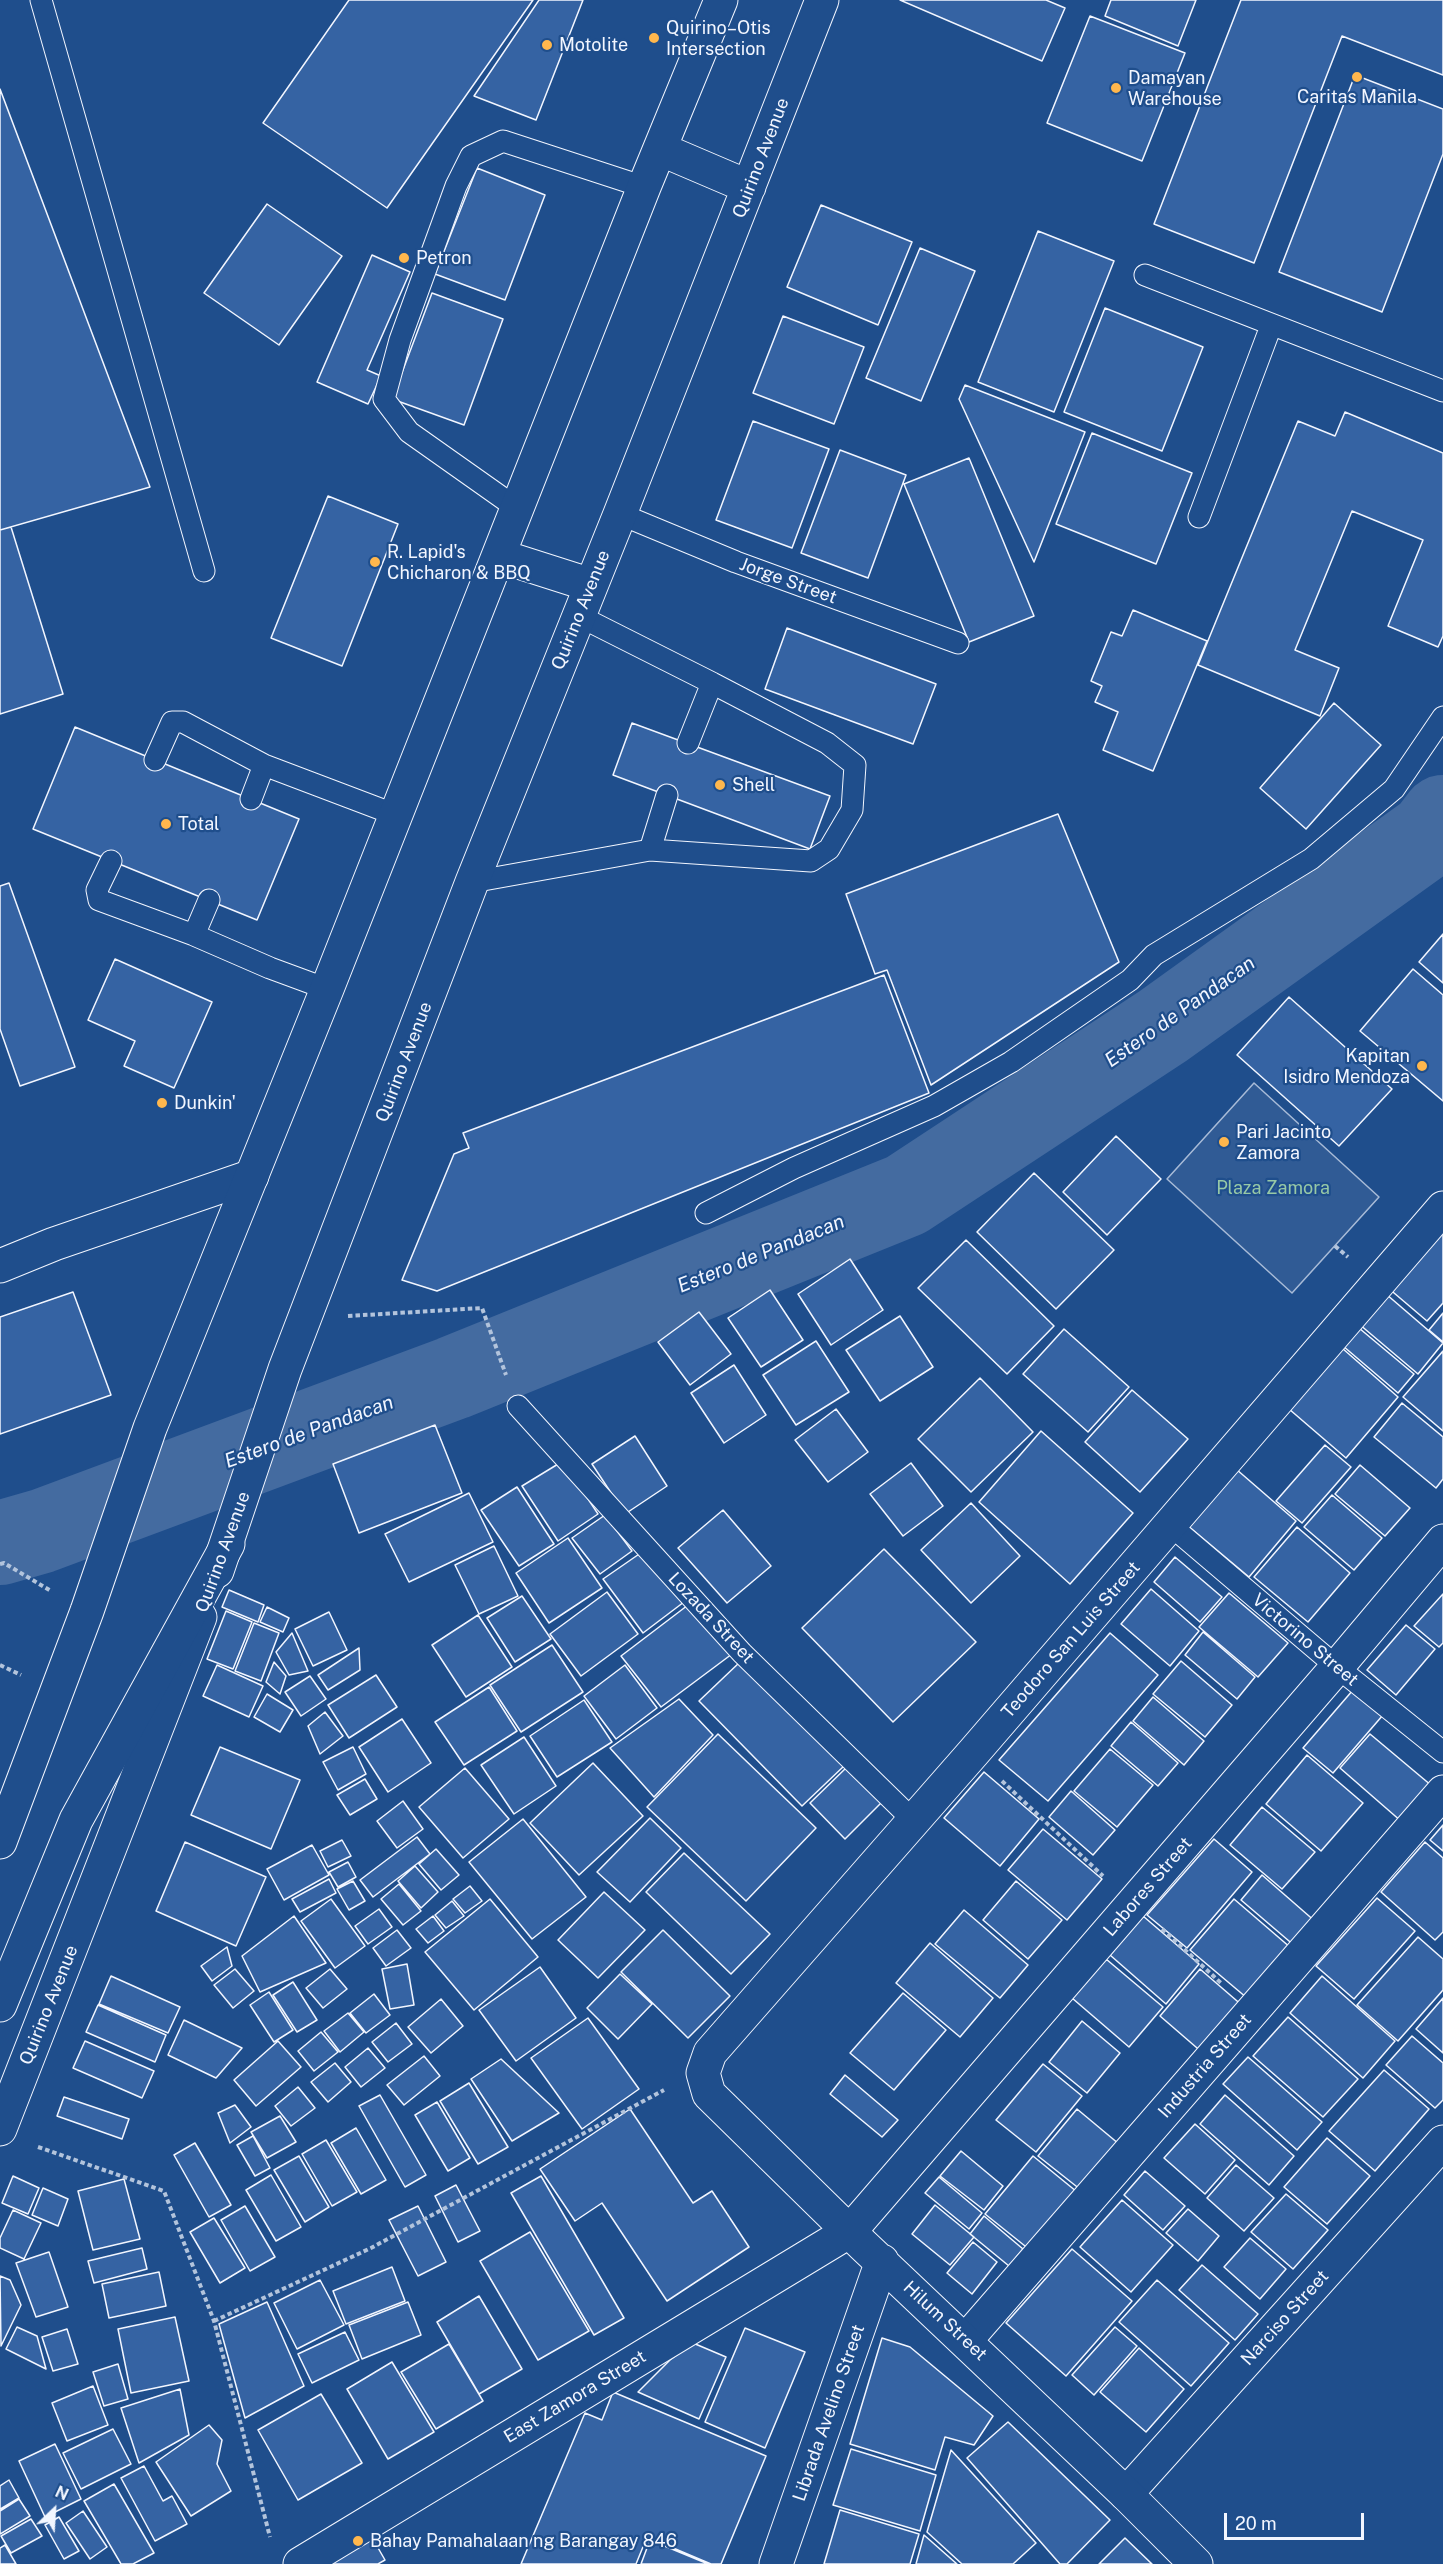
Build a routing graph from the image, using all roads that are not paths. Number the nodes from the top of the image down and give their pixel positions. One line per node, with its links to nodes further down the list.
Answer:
1 (41, 0): 14 (lane)
2 (721, 0): 4 (main road)
3 (822, 0): 6 (main road, Quirino Avenue)
4 (660, 149): 5 (main road); 6 (main road)
5 (645, 187): 10 (main road); 10 (lane)
6 (749, 187): 11 (main road, Quirino Avenue)
7 (1145, 275): 8 (lane)
8 (1271, 326): 9 (lane); 12 (lane)
9 (1443, 391)
10 (518, 508): 13 (main road)
11 (620, 514): 15 (main road, Quirino Avenue); 17 (lane, Jorge Street)
12 (1199, 518)
13 (500, 556): 15 (main road); 25 (main road)
14 (204, 571)
15 (591, 585): 16 (main road, Quirino Avenue)
16 (579, 616): 18 (lane); 28 (main road, Quirino Avenue)
17 (957, 643)
18 (712, 683): 20 (lane); 26 (lane)
19 (1443, 717): 34 (lane)
20 (688, 743)
21 (155, 760): 22 (lane)
22 (264, 765): 24 (lane); 25 (lane)
23 (667, 795): 26 (lane)
24 (251, 799)
25 (396, 815): 31 (main road)
26 (650, 850): 28 (lane)
27 (111, 861): 30 (lane)
28 (471, 882): 39 (main road, Quirino Avenue)
29 (208, 900): 30 (lane)
30 (194, 934): 31 (lane)
31 (327, 989): 32 (main road)
32 (252, 1176): 35 (main road); 44 (main road)
33 (1443, 1208): 37 (main road, Teodoro San Luis Street)
34 (706, 1213)
35 (0, 1266)
36 (518, 1406): 43 (lane, Lozada Street)
37 (1170, 1525): 40 (lane, Victorino Street); 43 (main road, Teodoro San Luis Street)
38 (1443, 1541): 40 (main road, Labores Street)
39 (228, 1544): 45 (main road); 47 (main road, Quirino Avenue)
40 (1337, 1667): 41 (lane, Victorino Street); 49 (main road, Labores Street)
41 (1443, 1752)
42 (1443, 1792): 51 (main road, Industria Street)
43 (914, 1821): 46 (main road, Teodoro San Luis Street)
44 (0, 1842)
45 (0, 2005)
46 (703, 2073): 49 (main road, Hilum Street)
47 (0, 2129)
48 (1443, 2142): 52 (main road, Narciso Street)
49 (850, 2231): 50 (main road, Hilum Street); 53 (main road, East Zamora Street)
50 (882, 2261): 51 (main road, Hilum Street); 54 (main road, Librada Avelino Street)
51 (966, 2340): 52 (main road, Hilum Street)
52 (1126, 2494): 55 (main road, Hilum Street)
53 (300, 2564)
54 (776, 2564)
55 (1196, 2564)

